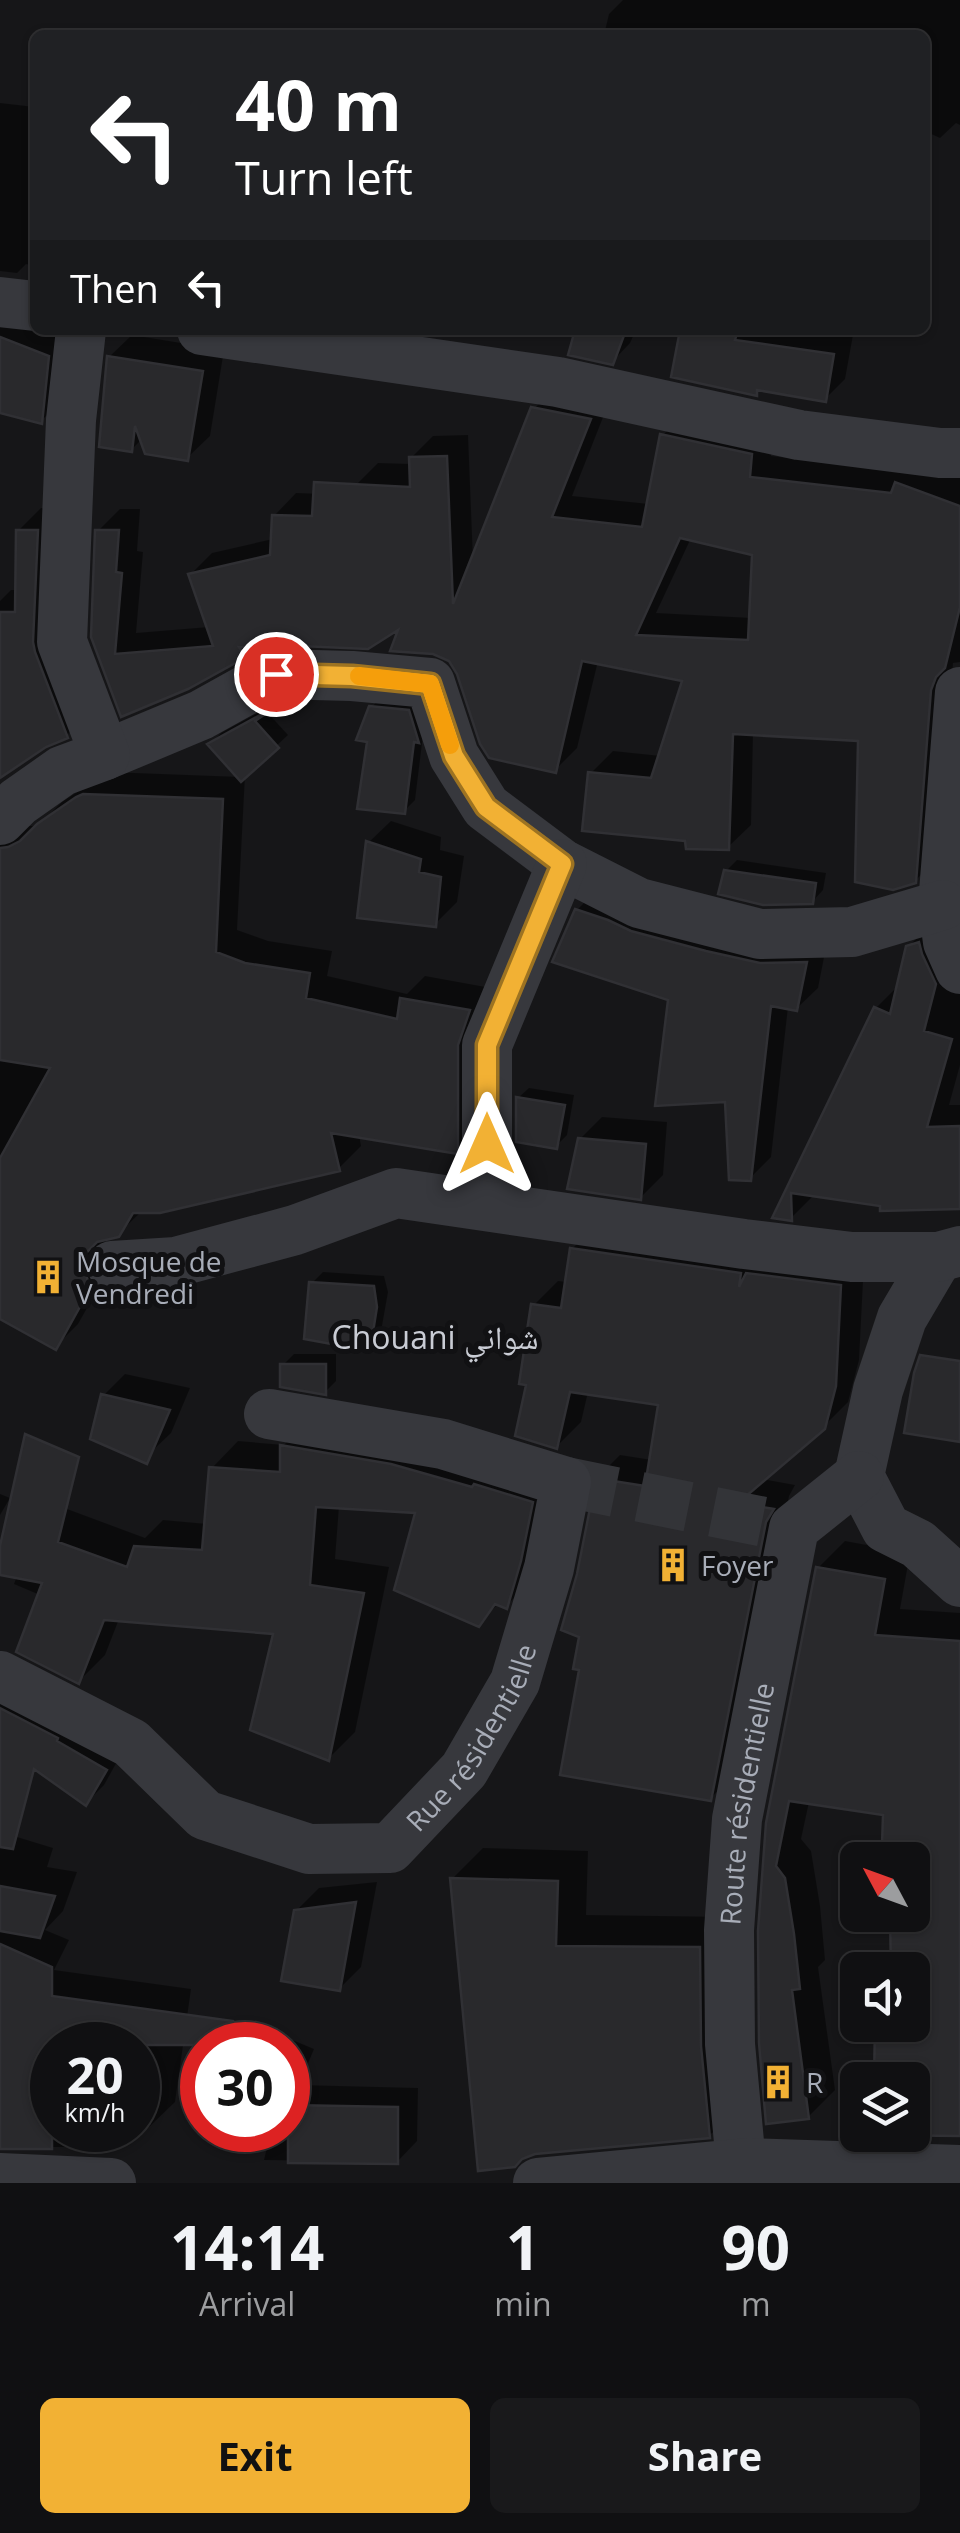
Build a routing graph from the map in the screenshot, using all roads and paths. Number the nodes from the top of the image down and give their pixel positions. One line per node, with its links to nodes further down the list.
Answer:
1 (0, 302): 2 (street)
2 (30, 305)
3 (79, 335): 7 (street)
4 (236, 335): 5 (street)
5 (960, 453)
6 (960, 694): 10 (street)
7 (105, 755): 8 (street); 9 (street)
8 (0, 820)
9 (562, 864): 10 (street); 12 (street)
10 (942, 905): 11 (street)
11 (960, 969)
12 (496, 1206): 13 (street); 14 (street)
13 (949, 1254): 16 (street)
14 (112, 1266)
15 (269, 1414): 18 (street, Rue résidentielle)
16 (859, 1476): 17 (street); 19 (street, Route résidentielle)
17 (960, 1582)
18 (0, 1676)
19 (742, 2164): 20 (street); 23 (street)
20 (960, 2170)
21 (0, 2178): 22 (street)
22 (111, 2183)
23 (538, 2183)

